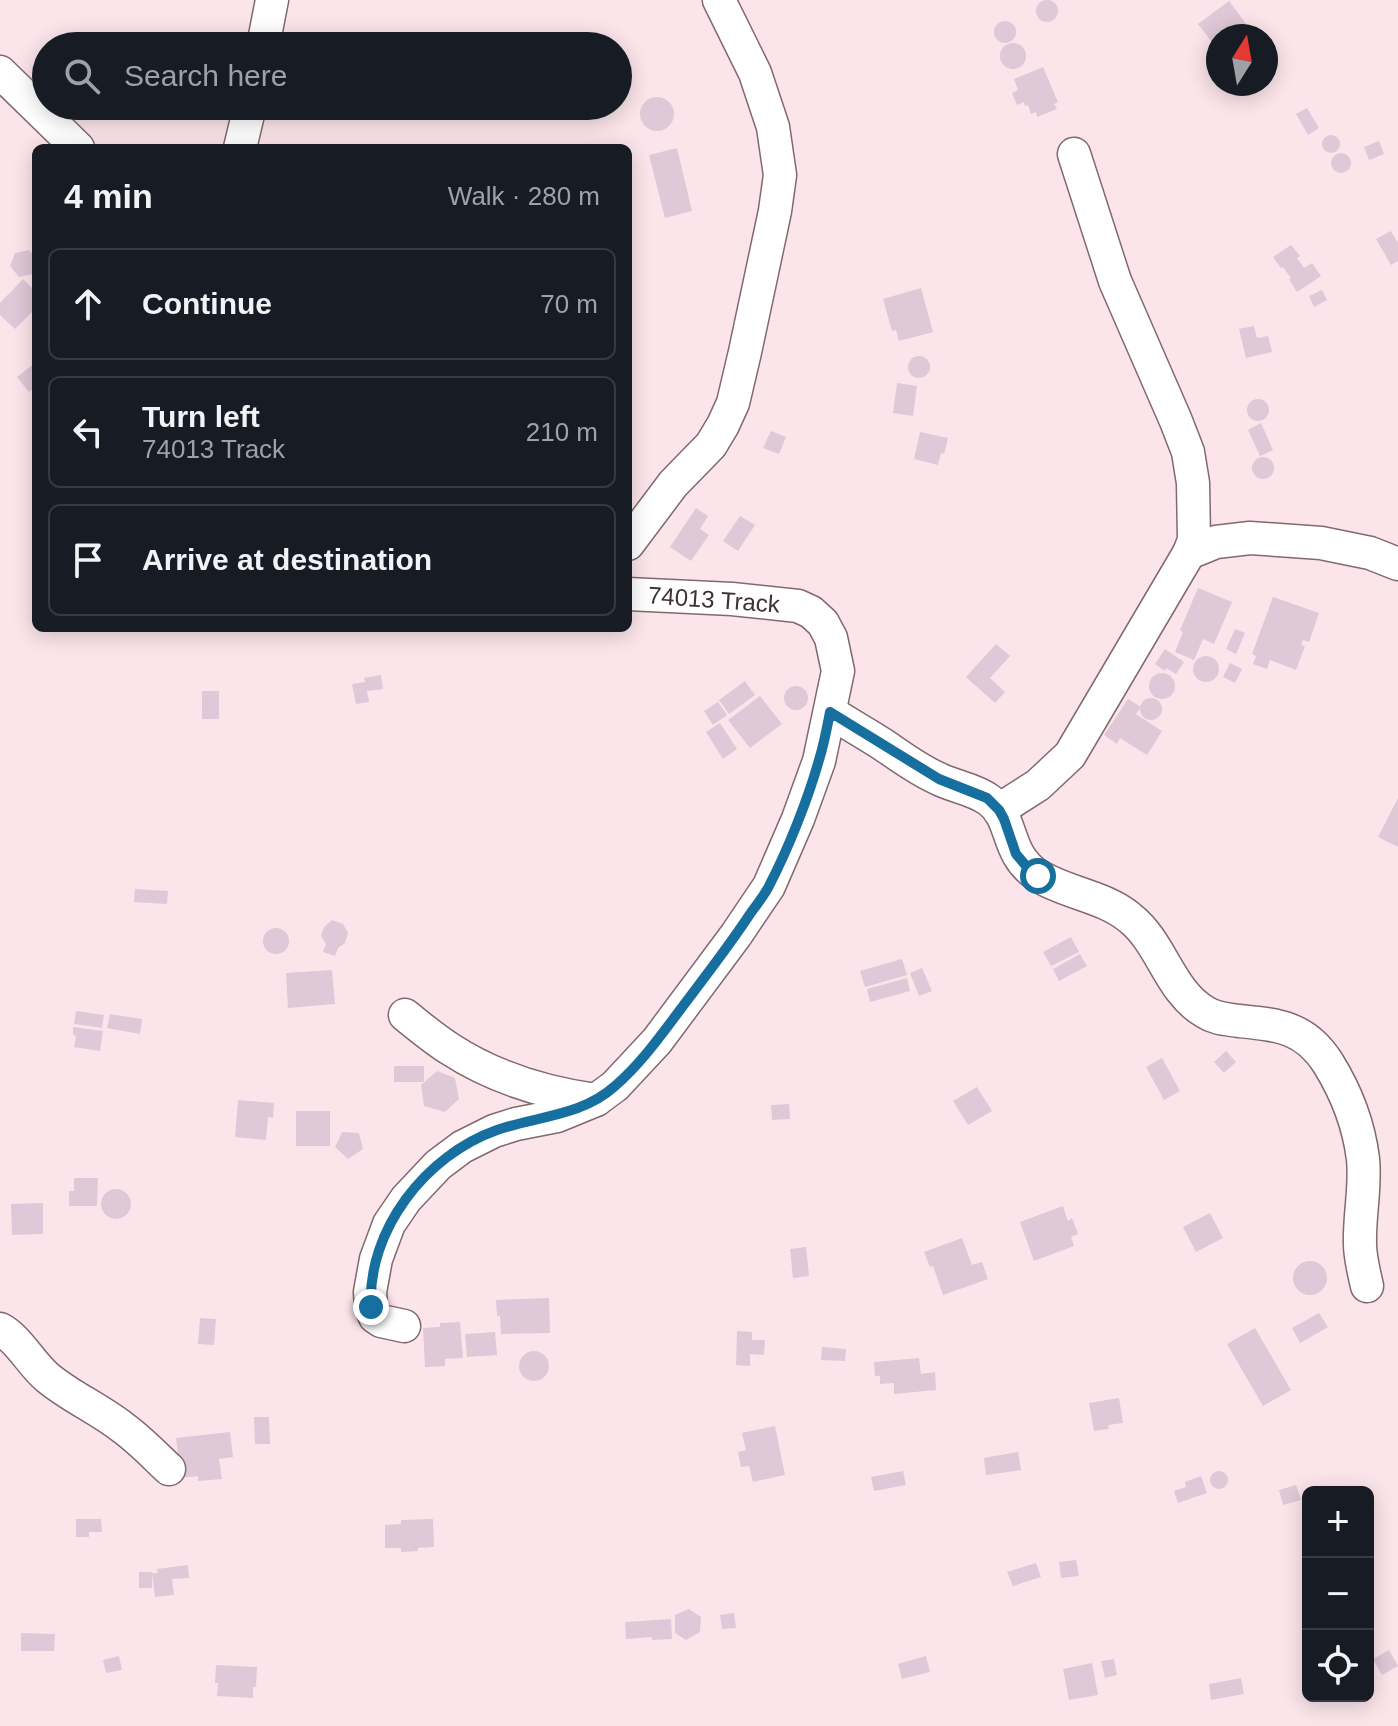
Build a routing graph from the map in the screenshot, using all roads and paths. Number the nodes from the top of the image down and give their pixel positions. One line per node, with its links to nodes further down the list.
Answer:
1 (272, 0): 3 (street)
2 (719, 0): 11 (street)
3 (266, 32)
4 (0, 72): 5 (street)
5 (32, 103)
6 (49, 120): 8 (street)
7 (247, 120): 9 (street)
8 (74, 144)
9 (241, 144)
10 (1074, 154): 12 (street)
11 (632, 539)
12 (1189, 553): 13 (street); 16 (street)
13 (1398, 564)
14 (632, 594): 15 (street, 74013 Track)
15 (830, 712): 16 (street); 18 (street, 74013 Track)
16 (999, 810): 19 (street)
17 (405, 1015): 18 (street)
18 (596, 1100): 20 (street, 74013 Track)
19 (1367, 1286)
20 (404, 1326)
21 (0, 1329): 22 (street)
22 (169, 1469)

